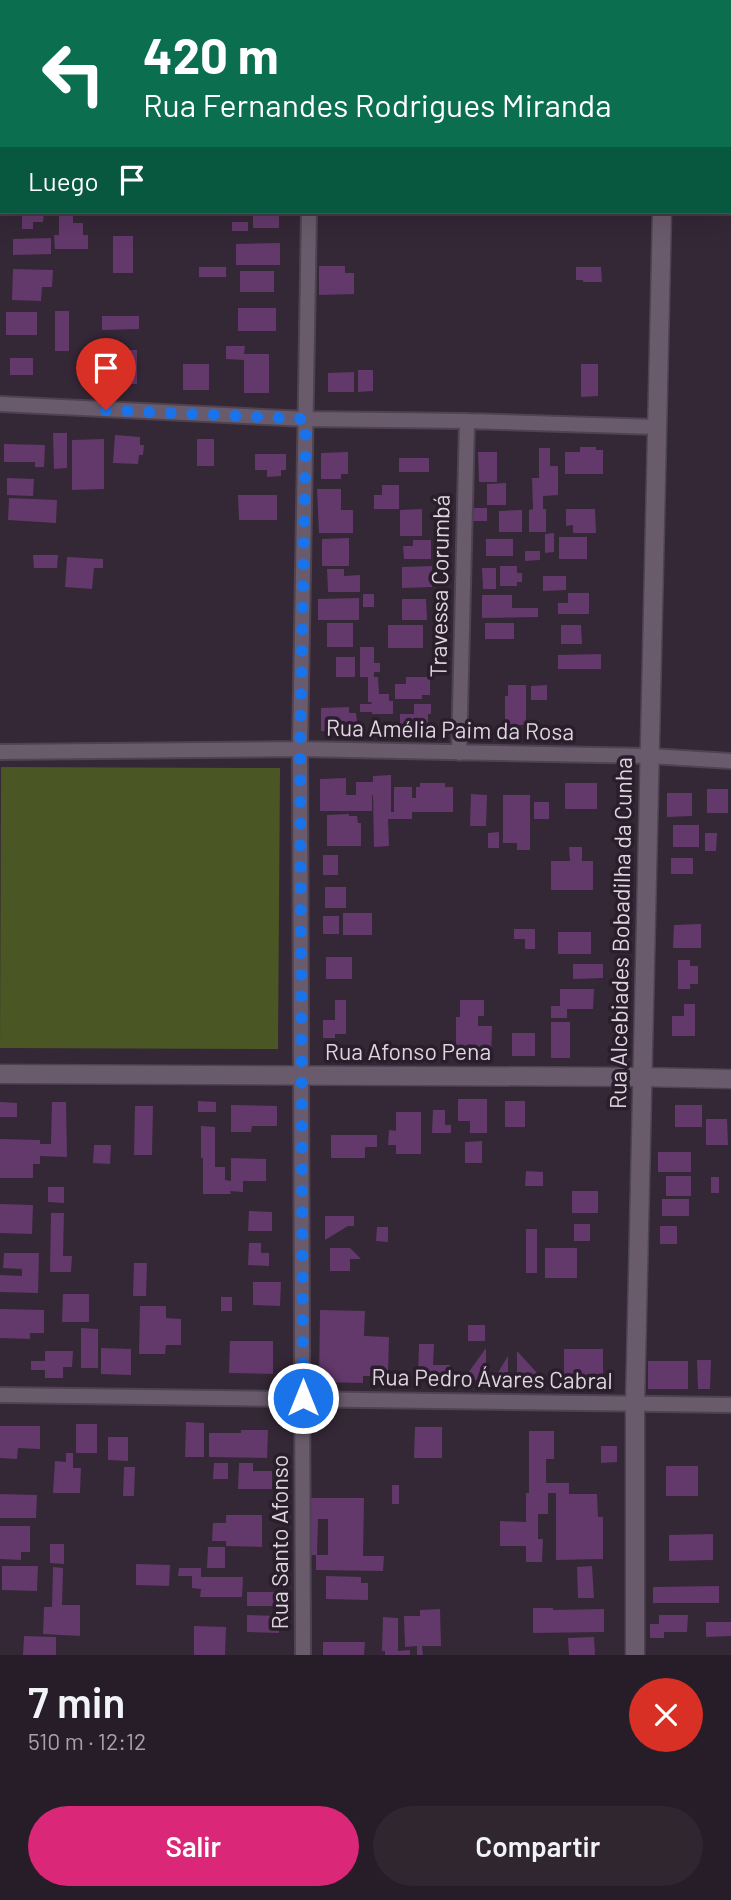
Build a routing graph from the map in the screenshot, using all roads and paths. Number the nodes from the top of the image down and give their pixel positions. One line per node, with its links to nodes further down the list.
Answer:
1 (309, 214): 4 (street, Rua Santo Afonso)
2 (662, 214): 6 (street, Rua Alcebiades Bobadilha da Cunha)
3 (0, 404): 4 (street)
4 (306, 419): 5 (street); 7 (street, Rua Santo Afonso)
5 (467, 421): 6 (street); 9 (street, Travessa Corumbá)
6 (656, 427): 10 (street, Rua Alcebiades Bobadilha da Cunha)
7 (300, 750): 8 (street, Rua Amélia Paim da Rosa); 9 (street, Rua Amélia Paim da Rosa); 13 (street, Rua Santo Afonso)
8 (0, 752)
9 (459, 753): 10 (street, Rua Amélia Paim da Rosa)
10 (650, 756): 11 (street, Rua Amélia Paim da Rosa); 14 (street, Rua Alcebiades Bobadilha da Cunha)
11 (731, 761)
12 (0, 1074): 13 (street, Rua Afonso Pena)
13 (301, 1076): 14 (street, Rua Afonso Pena); 17 (street, Rua Santo Afonso)
14 (642, 1077): 15 (street, Rua Afonso Pena); 18 (street, Rua Alcebiades Bobadilha da Cunha)
15 (731, 1079)
16 (0, 1395): 17 (street, Rua Pedro Ávares Cabral)
17 (303, 1398): 18 (street, Rua Pedro Ávares Cabral); 20 (street, Rua Santo Afonso)
18 (635, 1405): 19 (street, Rua Pedro Ávares Cabral); 21 (street, Rua Alcebiades Bobadilha da Cunha)
19 (731, 1405)
20 (303, 1655)
21 (635, 1655)

